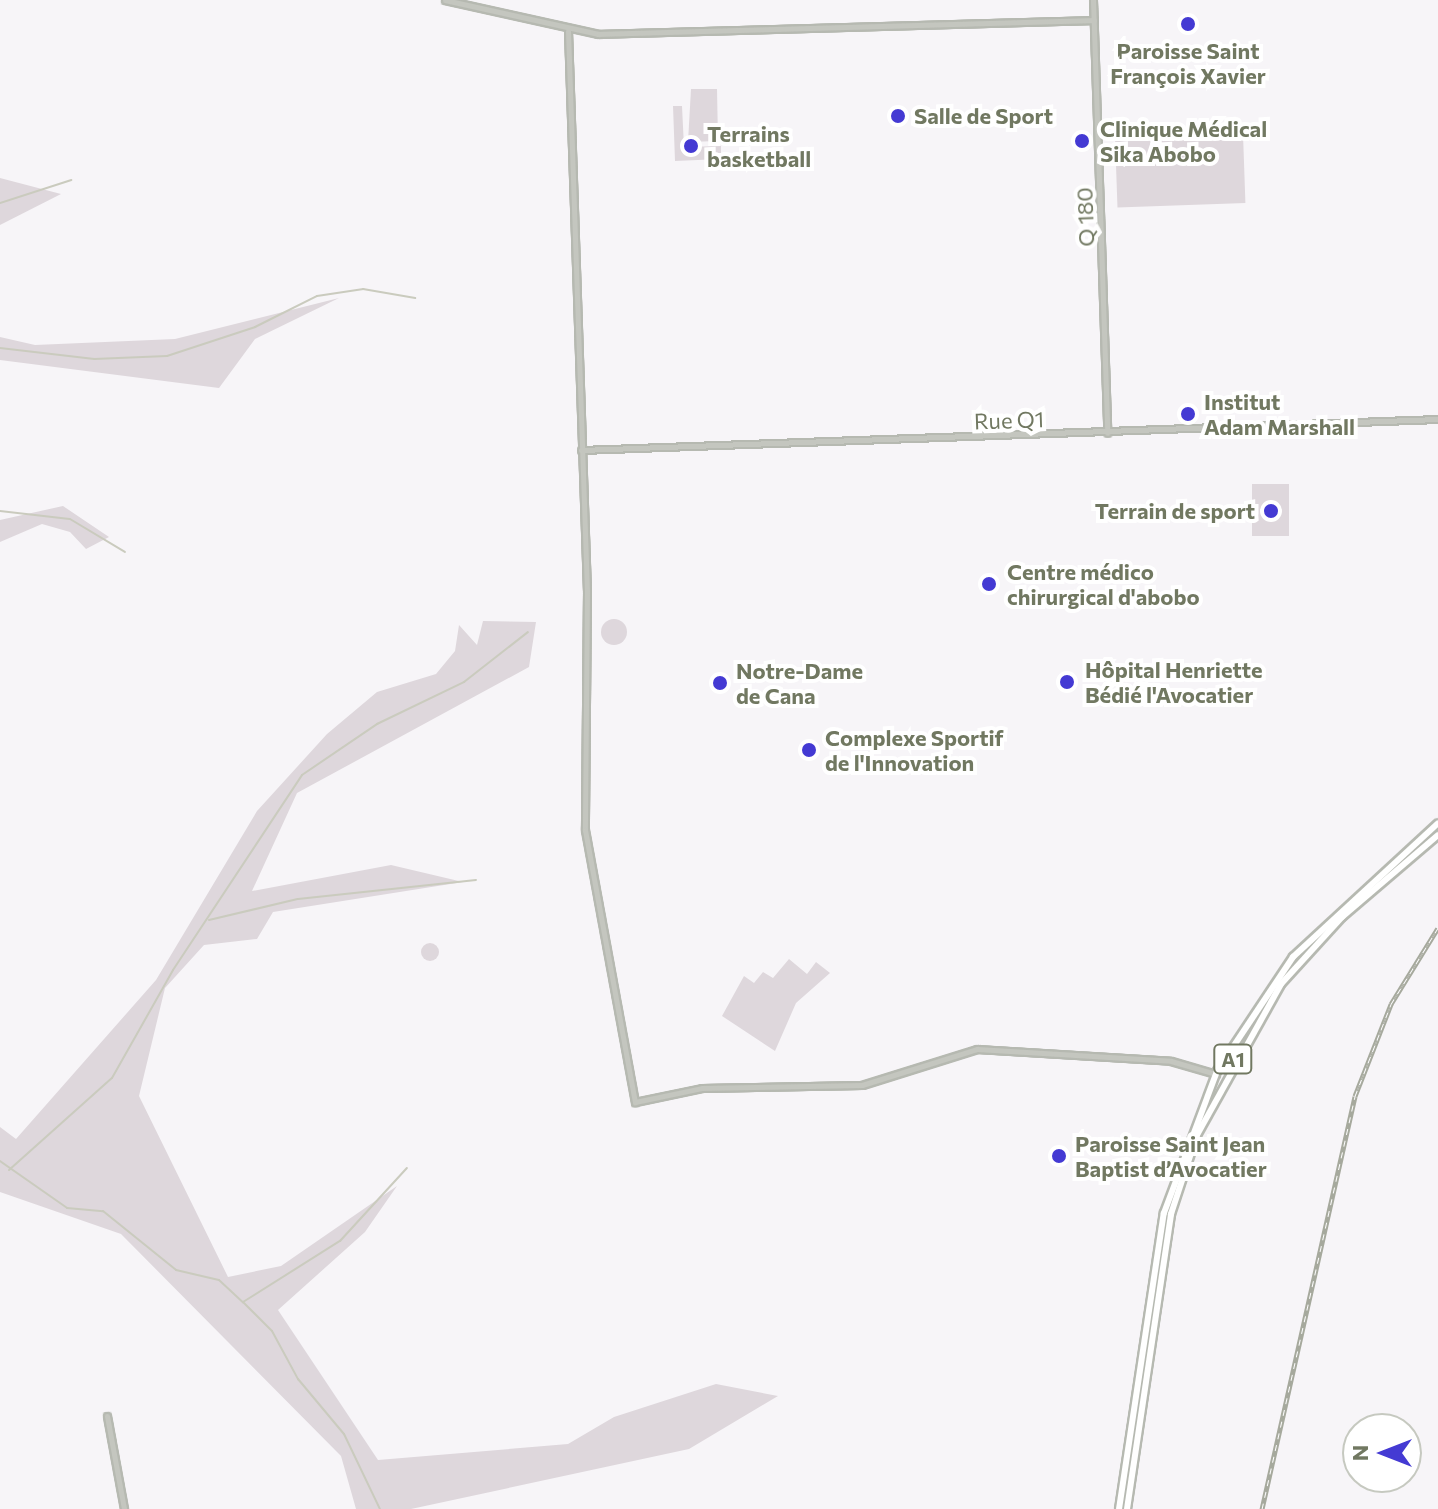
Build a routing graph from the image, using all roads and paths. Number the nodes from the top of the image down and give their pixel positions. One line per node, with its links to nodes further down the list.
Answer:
1 (445, 0): 4 (street)
2 (1093, 0): 3 (street, Q 180)
3 (1094, 20): 4 (street); 6 (street, Q 180)
4 (568, 31): 7 (street)
5 (1438, 419): 6 (street, Rue Q1)
6 (1107, 433): 7 (street, Rue Q1)
7 (581, 450): 10 (street)
8 (1438, 823): 10 (main road, A1)
9 (1438, 835): 14 (main road, A1)
10 (1216, 1074): 13 (main road, A1)
11 (107, 1416): 12 (street)
12 (124, 1509)
13 (1119, 1509)
14 (1127, 1509)

